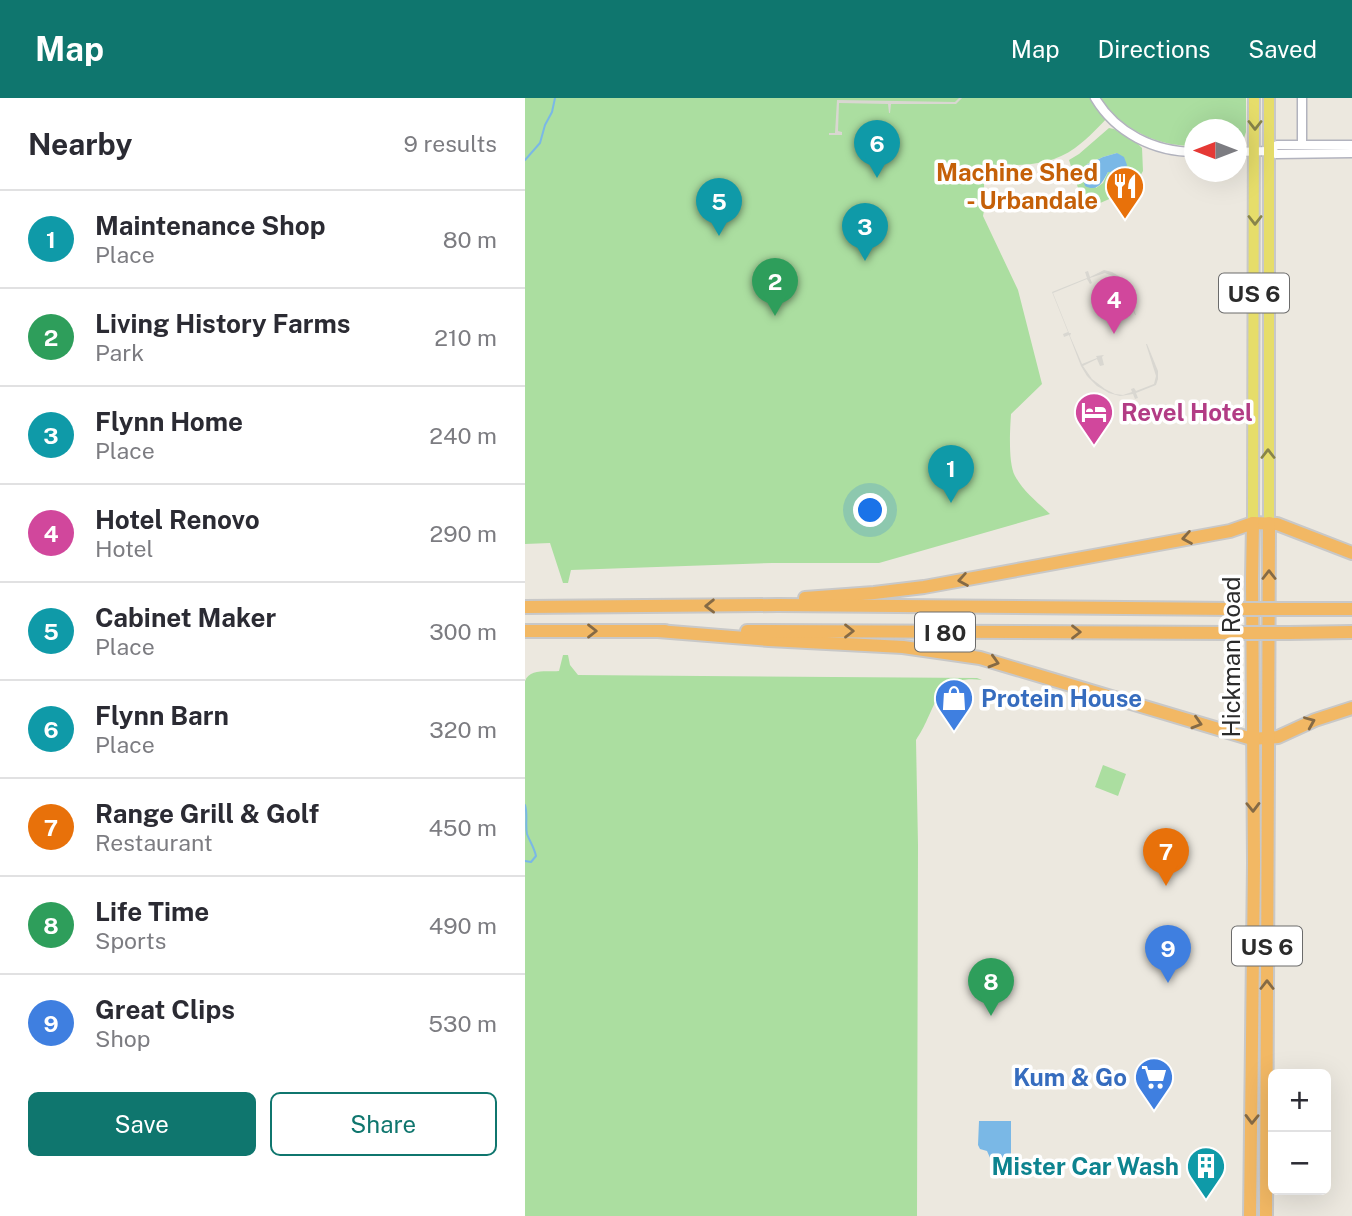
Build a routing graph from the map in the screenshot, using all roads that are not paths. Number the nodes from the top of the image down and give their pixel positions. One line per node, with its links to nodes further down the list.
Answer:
1 (1095, 98): 7 (street)
2 (1254, 98): 10 (main road, Hickman Road / US 6, one-way to 10)
3 (1269, 98): 8 (main road, Hickman Road / US 6)
4 (1302, 98): 5 (street)
5 (1302, 145): 6 (street); 8 (street)
6 (1352, 145)
7 (1184, 151)
8 (1268, 151): 10 (street); 11 (street); 13 (main road, Hickman Road / US 6, one-way to 8)
9 (1247, 152): 10 (street)
10 (1255, 152): 12 (main road, Hickman Road / US 6, one-way to 12)
11 (1352, 153)
12 (1254, 523): 13 (highway); 15 (highway, one-way to 15); 23 (highway, Hickman Road / US 6)
13 (1269, 523): 14 (highway); 22 (highway, Hickman Road / US 6, one-way to 13)
14 (1352, 553)
15 (778, 605): 16 (highway, I 80, one-way to 16); 17 (highway, I 80, bridge)
16 (525, 607)
17 (1352, 609)
18 (525, 631): 19 (highway, I 80, one-way to 19)
19 (658, 631): 20 (highway, I 80, one-way to 20, bridge); 23 (highway, one-way to 23)
20 (1352, 632)
21 (1352, 708): 22 (highway, one-way to 21)
22 (1269, 738): 23 (highway); 27 (highway, Hickman Road / US 6, one-way to 22)
23 (1252, 739): 24 (highway, Hickman Road / US 6, one-way to 24)
24 (1251, 1202): 25 (highway, Hickman Road / US 6); 26 (highway)
25 (1250, 1216)
26 (1256, 1216)
27 (1266, 1216)

